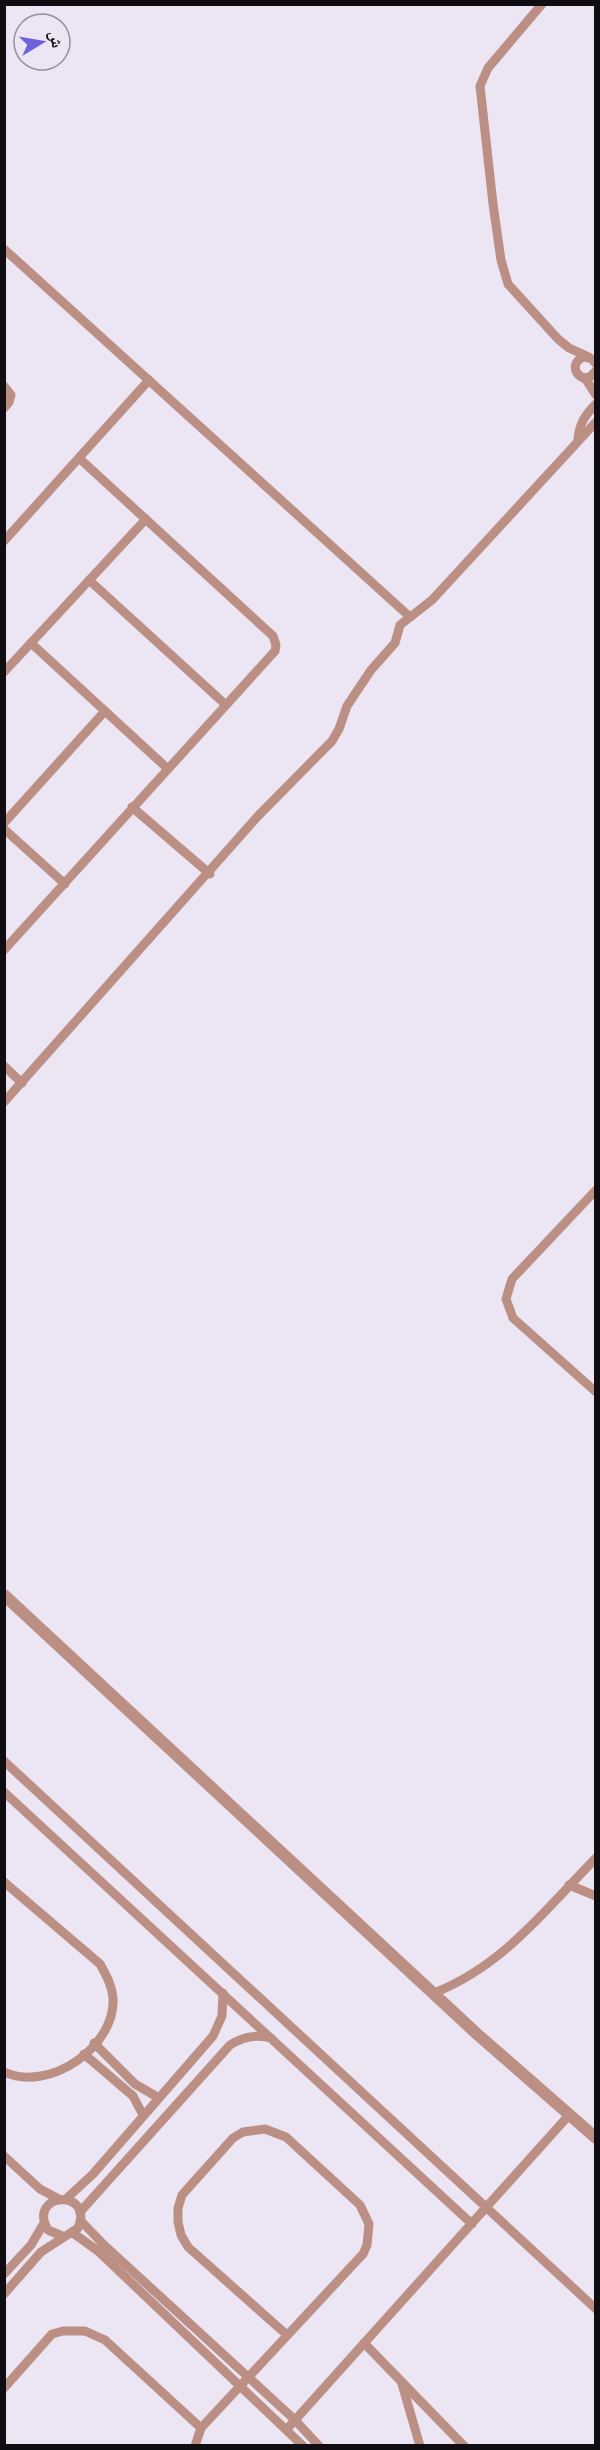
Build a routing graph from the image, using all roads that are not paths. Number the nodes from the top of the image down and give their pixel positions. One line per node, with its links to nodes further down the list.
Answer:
1 (542, 4): 3 (street)
2 (4, 249): 6 (street)
3 (592, 361): 5 (street)
4 (596, 371): 5 (street)
5 (585, 378): 8 (street)
6 (149, 380): 13 (street); 17 (street)
7 (4, 386): 10 (street)
8 (596, 395)
9 (596, 404): 12 (street)
10 (4, 408)
11 (596, 422): 12 (street)
12 (578, 440): 17 (street)
13 (79, 458): 14 (street); 15 (street)
14 (146, 519): 16 (street); 20 (street)
15 (4, 541)
16 (89, 580): 18 (street); 20 (street)
17 (410, 617): 26 (street)
18 (31, 643): 19 (street); 21 (street)
19 (4, 672)
20 (226, 705): 22 (street)
21 (105, 711): 22 (street); 24 (street)
22 (168, 769): 23 (street)
23 (132, 807): 26 (street); 27 (street)
24 (4, 823)
25 (4, 829): 27 (street)
26 (210, 873): 30 (street)
27 (65, 884): 28 (street)
28 (6, 946)
29 (4, 1066): 30 (street)
30 (22, 1083): 31 (street)
31 (4, 1102)
32 (596, 1190): 33 (street)
33 (596, 1392)
34 (4, 1595): 42 (street)
35 (4, 1761): 53 (street)
36 (4, 1792): 41 (street)
37 (594, 1862): 39 (street)
38 (4, 1882): 44 (street)
39 (569, 1885): 40 (street); 42 (street)
40 (596, 1896)
41 (223, 1993): 43 (street); 47 (street)
42 (434, 1993): 48 (street)
43 (273, 2039): 54 (street); 56 (street)
44 (94, 2043): 45 (street); 47 (street)
45 (84, 2054): 46 (street); 49 (street)
46 (4, 2072)
47 (159, 2098): 49 (street)
48 (570, 2114): 50 (street); 53 (street)
49 (143, 2115): 52 (street)
50 (596, 2138)
51 (4, 2156): 52 (street)
52 (62, 2199): 54 (street); 55 (street)
53 (486, 2207): 56 (street); 62 (street)
54 (80, 2216): 57 (street); 59 (street)
55 (45, 2223): 58 (street); 60 (street)
56 (472, 2224): 64 (street)
57 (73, 2233): 58 (street); 59 (street)
58 (62, 2236): 61 (street)
59 (107, 2254): 65 (street); 67 (street)
60 (4, 2274)
61 (4, 2294)
62 (596, 2309)
63 (287, 2335): 63 (street); 65 (street)
64 (364, 2343): 66 (street); 69 (street)
65 (248, 2376): 67 (street); 69 (street)
66 (402, 2382): 75 (street); 76 (street)
67 (240, 2385): 70 (street); 71 (street)
68 (4, 2388): 70 (street)
69 (296, 2420): 71 (street); 74 (street)
70 (201, 2428): 72 (street)
71 (287, 2429): 73 (street)
72 (195, 2445)
73 (303, 2445)
74 (319, 2445)
75 (420, 2445)
76 (464, 2445)

